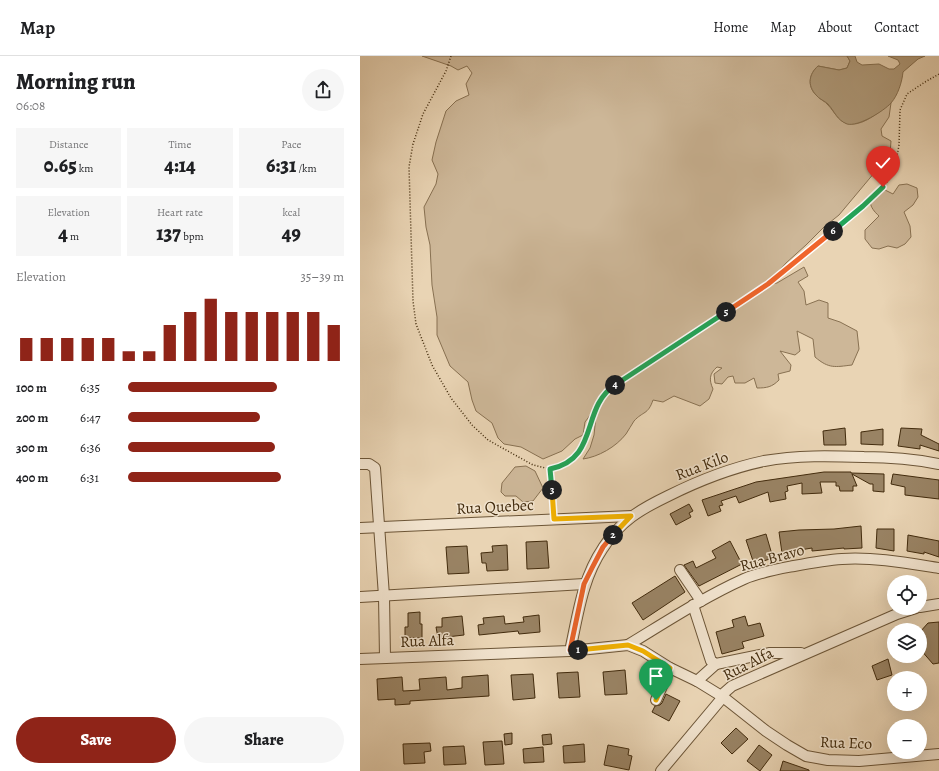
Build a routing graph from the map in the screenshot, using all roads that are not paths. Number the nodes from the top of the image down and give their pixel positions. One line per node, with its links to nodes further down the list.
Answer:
1 (360, 464): 4 (street)
2 (939, 464): 3 (street, Rua Kilo)
3 (631, 516): 4 (street, Rua Quebec); 8 (street, Rua Kilo)
4 (380, 527): 5 (street, Rua Quebec); 9 (street)
5 (360, 528)
6 (939, 568): 11 (street, Rua Bravo)
7 (680, 570): 11 (street)
8 (584, 584): 9 (street); 16 (street, Rua Kilo)
9 (384, 596): 10 (street); 18 (street)
10 (360, 597)
11 (697, 603): 15 (street, Rua Bravo); 20 (street)
12 (939, 604): 13 (street)
13 (927, 606)
14 (895, 615): 17 (street, Rua Alfa)
15 (628, 645): 16 (street, Rua Alfa); 21 (street, Rua Alfa)
16 (570, 650): 18 (street, Rua Alfa)
17 (805, 653): 20 (street); 23 (street, Rua Alfa)
18 (384, 658): 19 (street, Rua Alfa)
19 (360, 659)
20 (716, 664): 22 (street)
21 (670, 668): 22 (street, Rua Alfa); 24 (street)
22 (697, 681): 23 (street, Rua Alfa)
23 (723, 697): 25 (street, Rua Eco); 26 (street)
24 (656, 700)
25 (939, 754)
26 (661, 771)

